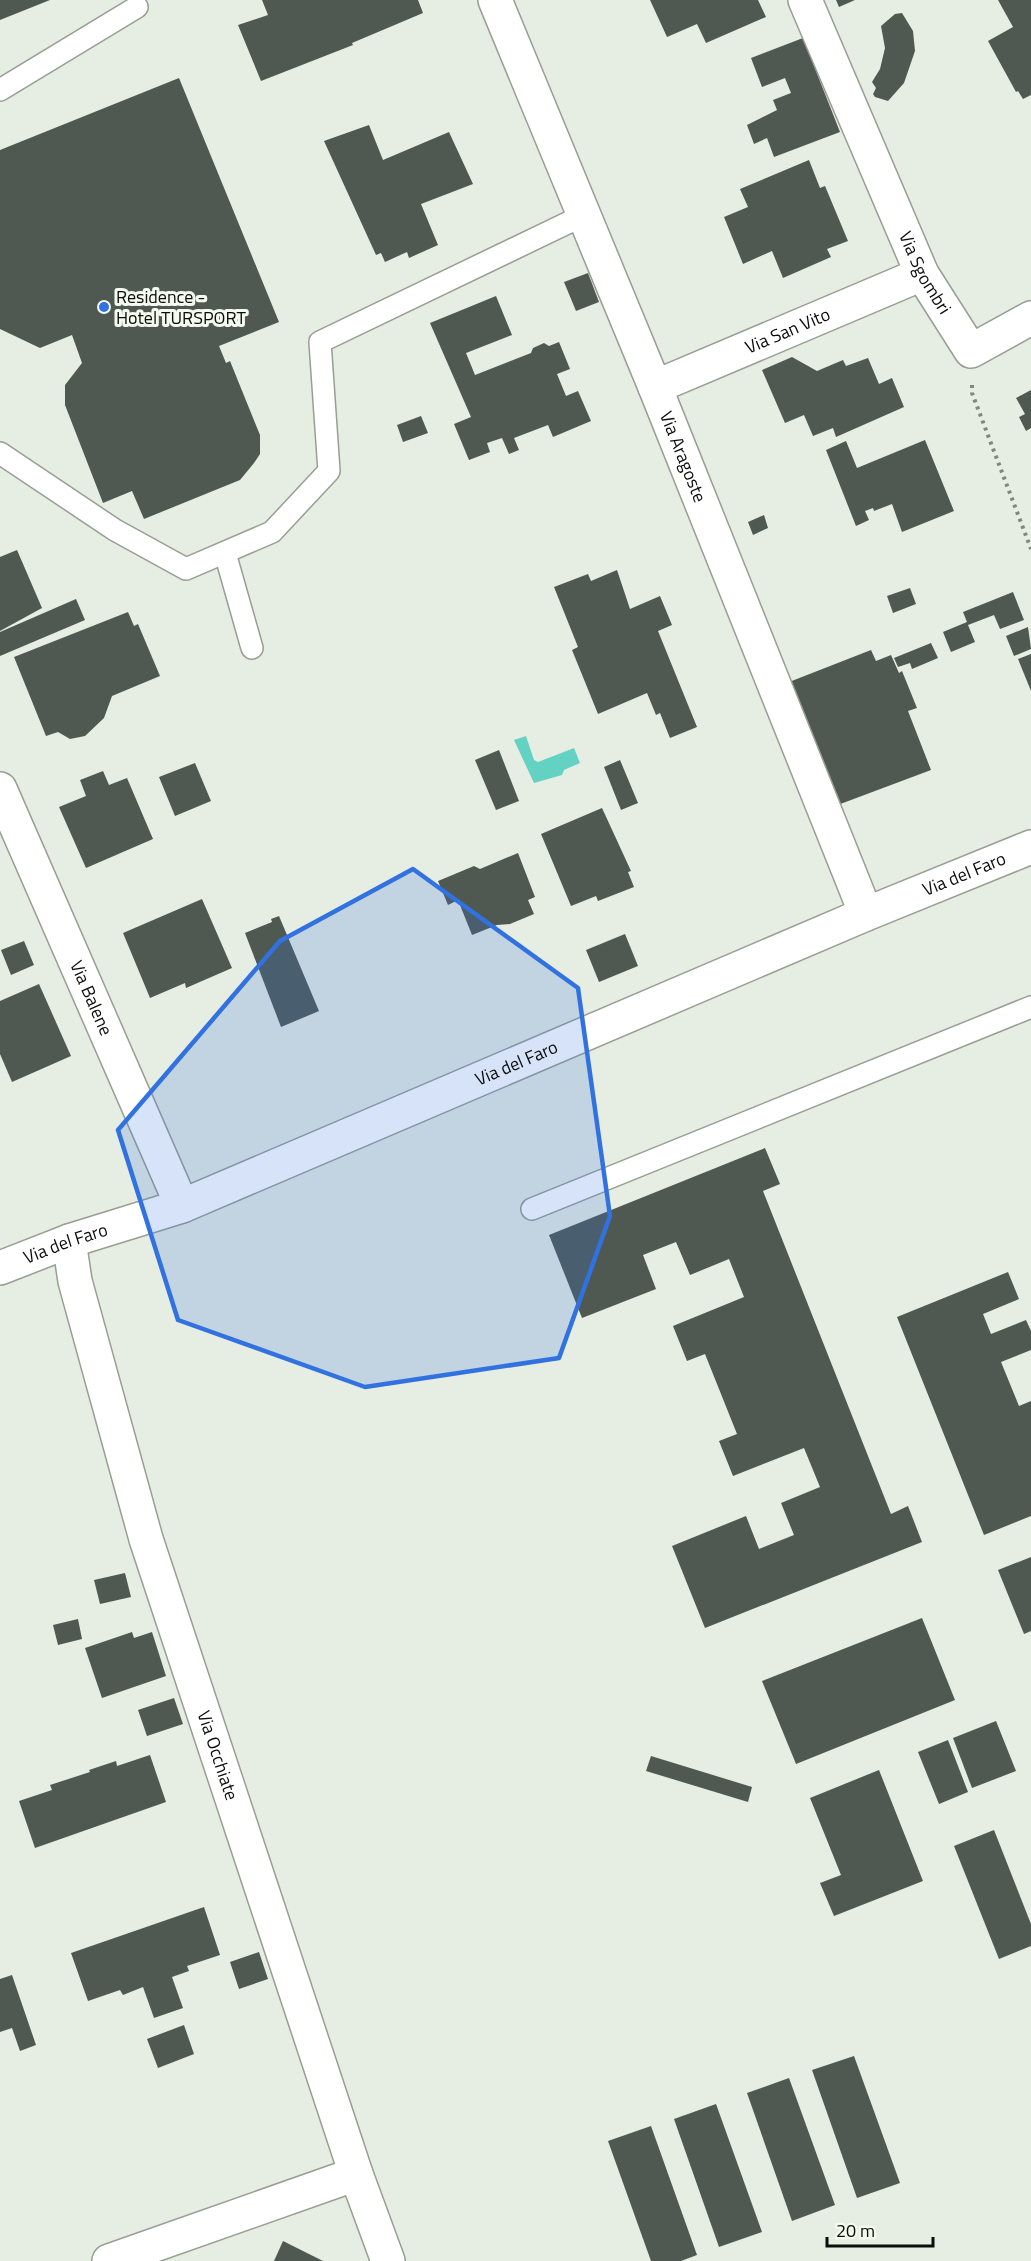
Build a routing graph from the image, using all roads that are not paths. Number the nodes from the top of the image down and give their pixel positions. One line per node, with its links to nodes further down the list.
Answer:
1 (495, 0): 5 (street, Via Aragoste)
2 (805, 0): 6 (street, Via Sgombri)
3 (137, 6): 4 (lane)
4 (0, 90)
5 (584, 215): 8 (street, Via Aragoste); 10 (lane)
6 (922, 274): 7 (street, Via Sgombri); 8 (street, Via San Vito)
7 (1031, 318)
8 (655, 387): 14 (street, Via Aragoste)
9 (0, 453): 10 (lane)
10 (225, 553): 11 (lane)
11 (252, 648)
12 (0, 789): 16 (street, Via Balene)
13 (1031, 847): 14 (street, Via del Faro)
14 (866, 914): 16 (street, Via del Faro)
15 (1031, 1007): 17 (lane)
16 (182, 1206): 18 (street, Via del Faro)
17 (532, 1209)
18 (69, 1241): 19 (street, Via del Faro); 20 (street, Via Occhiate)
19 (0, 1268)
20 (356, 2174): 21 (street); 22 (street, Via Occhiate)
21 (109, 2261)
22 (388, 2261)

